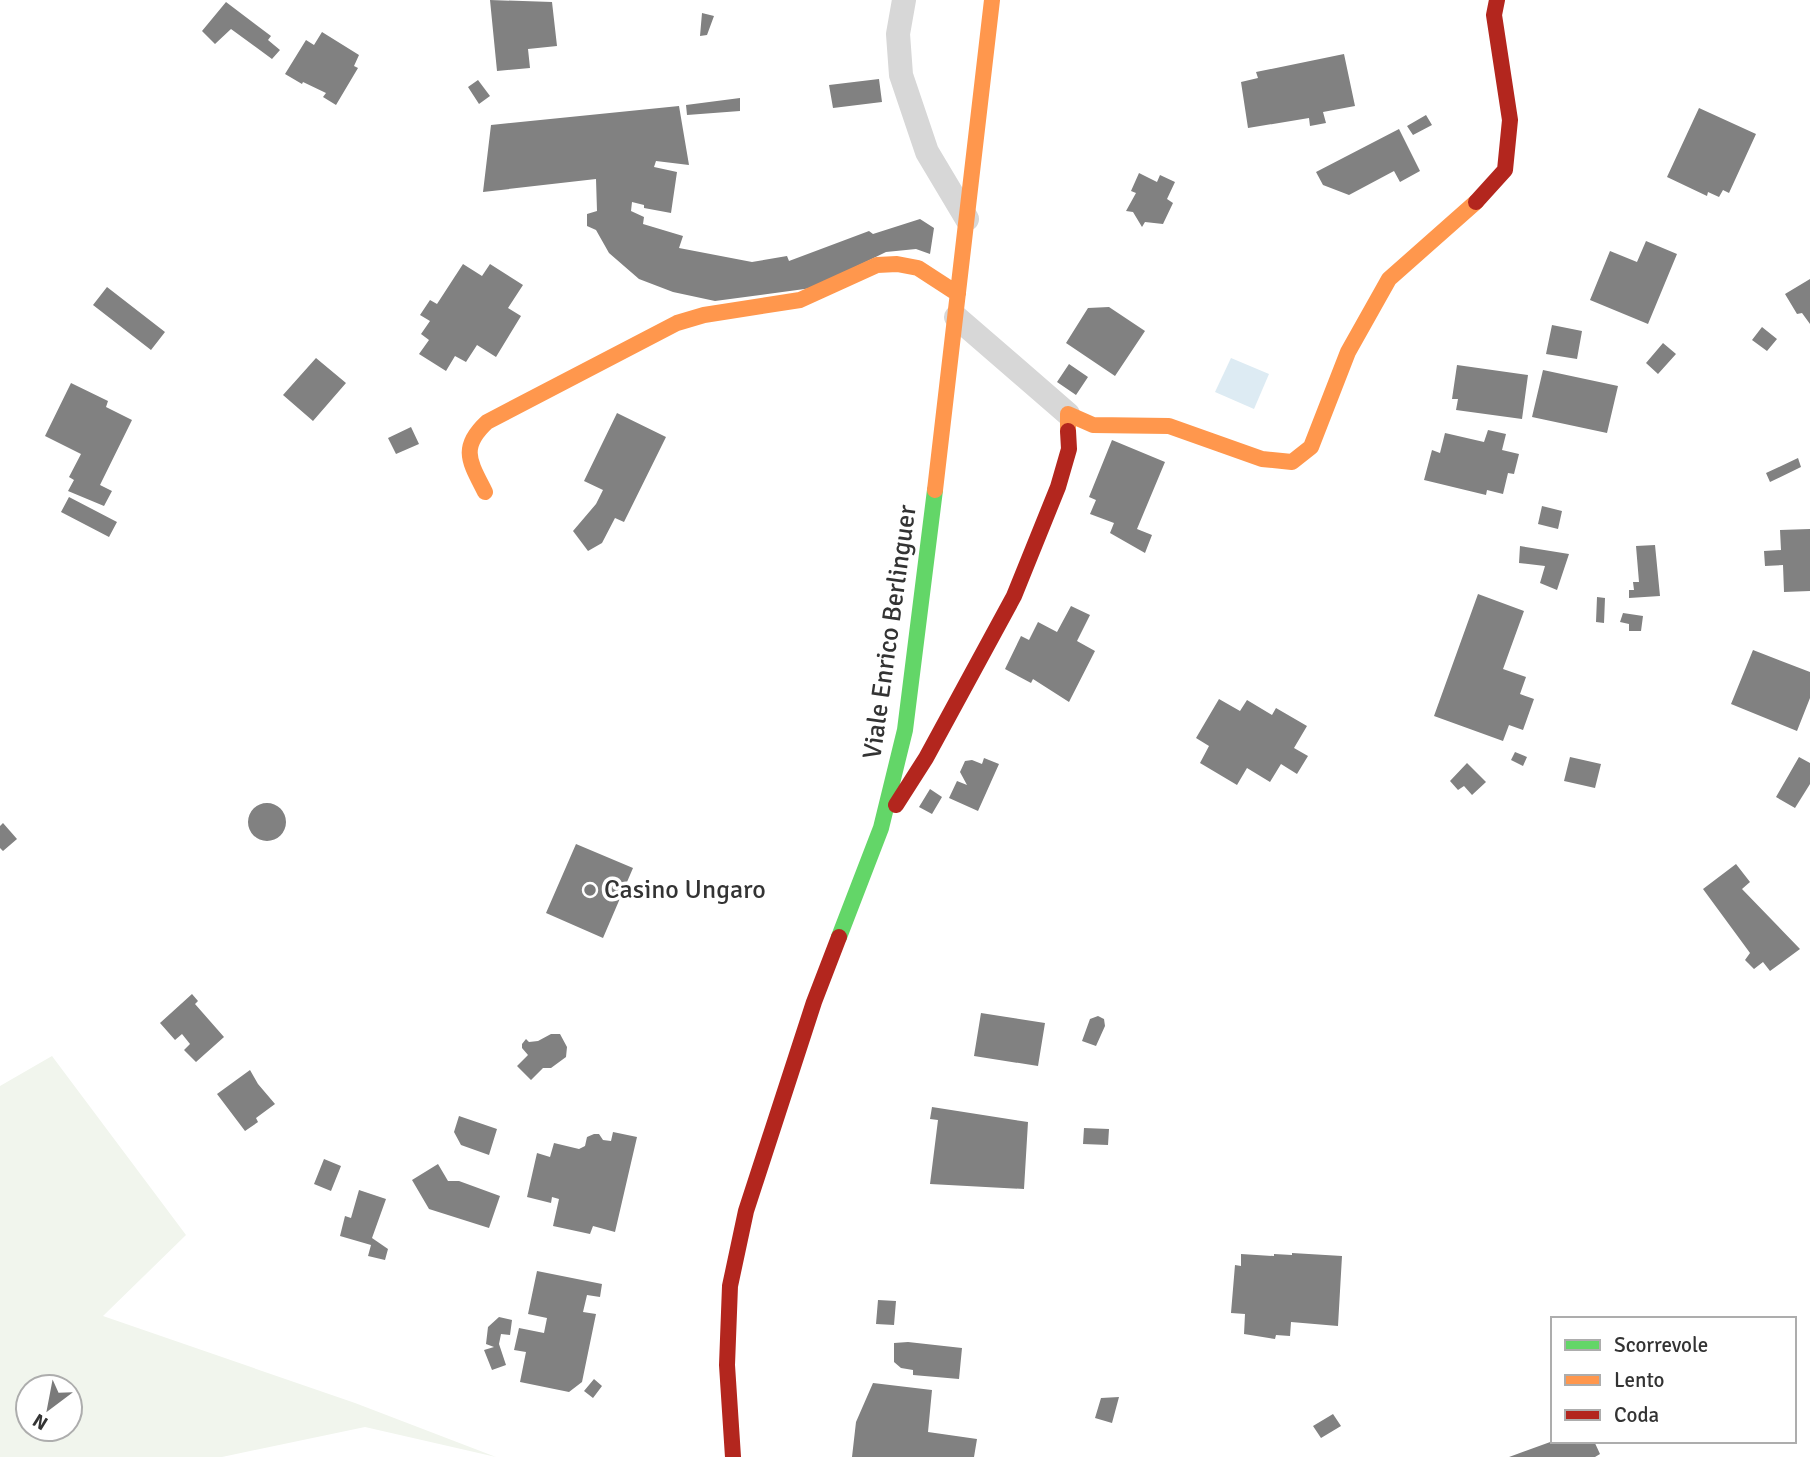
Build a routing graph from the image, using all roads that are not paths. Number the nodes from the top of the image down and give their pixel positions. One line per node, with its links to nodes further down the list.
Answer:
1 (904, 0): 4 (street)
2 (992, 0): 4 (street, Viale Enrico Berlinguer)
3 (1497, 0): 6 (street)
4 (967, 219): 5 (street, Viale Enrico Berlinguer)
5 (957, 305): 6 (street); 7 (street); 8 (street, Viale Enrico Berlinguer)
6 (1068, 414): 8 (street)
7 (485, 492)
8 (881, 828): 9 (street, Viale Enrico Berlinguer)
9 (733, 1457)

